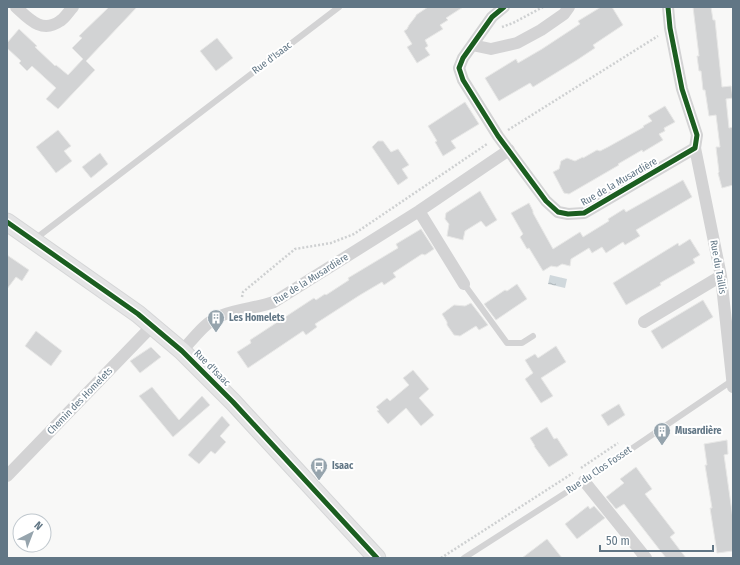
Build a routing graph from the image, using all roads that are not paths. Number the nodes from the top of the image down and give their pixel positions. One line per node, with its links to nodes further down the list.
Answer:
1 (16, 7): 2 (street)
2 (73, 7)
3 (339, 7): 12 (lane, Rue d'Isaac)
4 (504, 7): 7 (street, Rue de la Musardière)
5 (569, 7): 7 (street)
6 (668, 7): 8 (street)
7 (472, 45): 9 (street, Rue de la Musardière)
8 (695, 148): 9 (street, Rue de la Musardière); 13 (street, Rue du Taillis)
9 (509, 150): 10 (street, Rue de la Musardière)
10 (419, 211): 14 (street); 18 (street, Rue de la Musardière)
11 (7, 222): 12 (street, Rue d'Isaac)
12 (34, 240): 16 (street, Rue d'Isaac)
13 (721, 276): 15 (street); 19 (street, Rue du Taillis)
14 (464, 284): 17 (lane)
15 (644, 322)
16 (152, 326): 18 (street, Rue d'Isaac); 20 (street, Chemin des Homelets)
17 (533, 336)
18 (182, 351): 22 (street, Rue d'Isaac)
19 (733, 383): 21 (lane, Rue du Clos Fosset)
20 (7, 476)
21 (584, 480): 23 (lane, Rue du Clos Fosset); 24 (street)
22 (377, 558)
23 (464, 558)
24 (646, 558)

